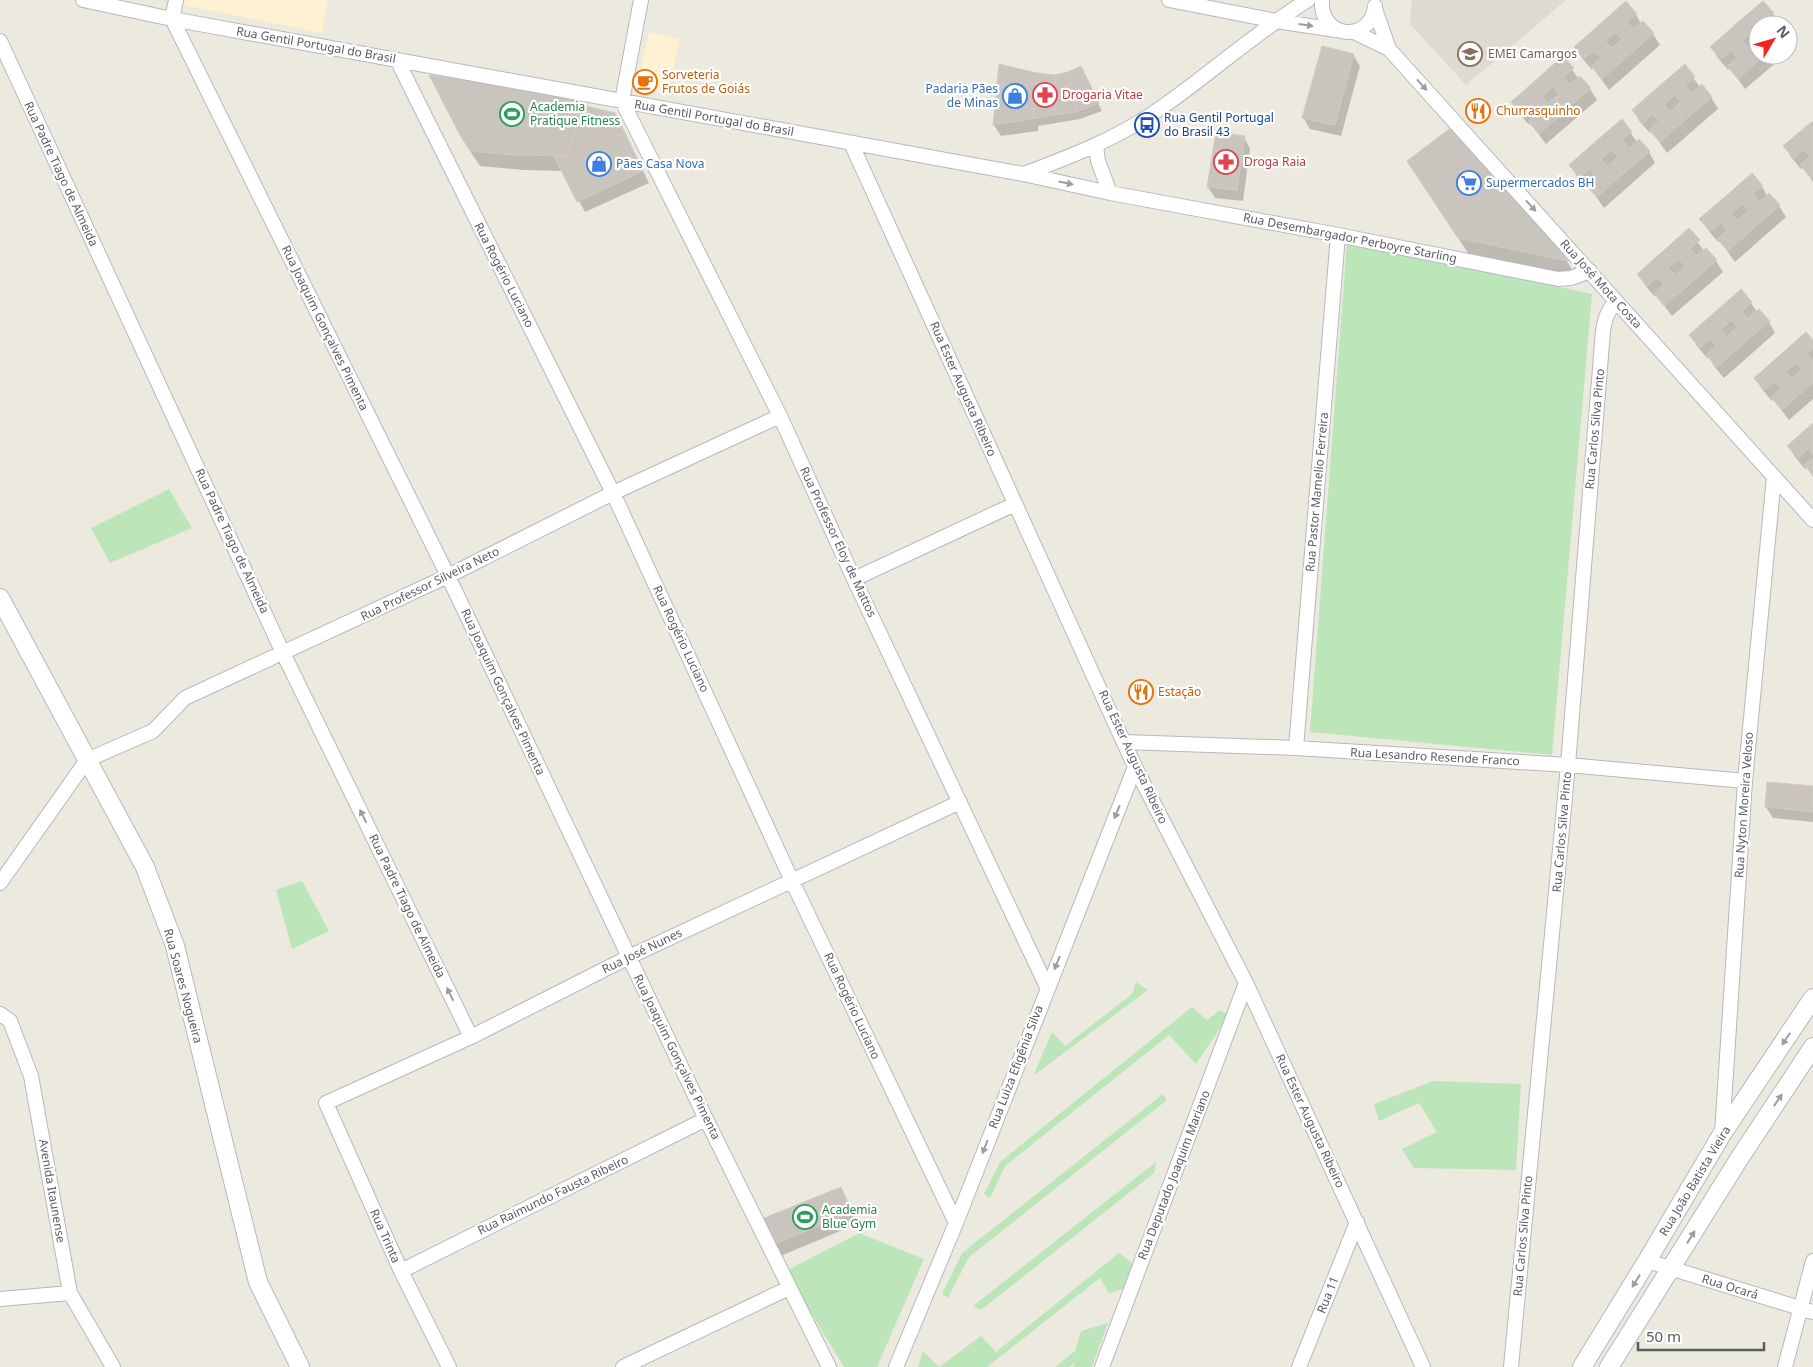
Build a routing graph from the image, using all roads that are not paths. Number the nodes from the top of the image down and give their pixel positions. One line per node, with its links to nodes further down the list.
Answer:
1 (83, 0): 8 (street, Rua Gentil Portugal do Brasil)
2 (176, 0): 8 (street)
3 (642, 0): 15 (street)
4 (1170, 0): 9 (street)
5 (1308, 0): 9 (street, Rua Gentil Portugal do Brasil)
6 (1322, 0): 10 (street)
7 (1374, 4): 11 (street); 13 (street, Rua José Mota Costa)
8 (172, 19): 14 (street, Rua Gentil Portugal do Brasil); 28 (street, Rua Joaquim Gonçalves Pimenta)
9 (1276, 21): 10 (street, one-way to 10); 17 (street, Rua Gentil Portugal do Brasil)
10 (1336, 30): 11 (street, Rua José Mota Costa)
11 (1354, 32): 13 (street, Rua José Mota Costa)
12 (0, 41): 31 (street, Rua Padre Tiago de Almeida)
13 (1389, 49): 21 (street, Rua José Mota Costa, one-way to 21)
14 (397, 60): 15 (street, Rua Gentil Portugal do Brasil); 25 (street, Rua Rogério Luciano)
15 (622, 101): 16 (street, Rua Gentil Portugal do Brasil); 23 (street, Rua Professor Eloy de Mattos)
16 (851, 143): 18 (street, Rua Gentil Portugal do Brasil); 26 (street, Rua Ester Augusta Ribeiro)
17 (1096, 145): 18 (street, Rua Gentil Portugal do Brasil); 19 (street)
18 (1023, 174): 19 (street, Rua Desembargador Perboyre Starling, one-way to 19)
19 (1110, 193): 20 (street, Rua Desembargador Perboyre Starling)
20 (1338, 234): 21 (street, Rua Desembargador Perboyre Starling); 33 (street, Rua Pastor Mamelio Ferreira)
21 (1590, 271): 22 (street, Rua José Mota Costa)
22 (1616, 301): 24 (street, Rua José Mota Costa); 35 (street, Rua Carlos Silva Pinto)
23 (780, 416): 25 (street, Rua Professor Silveira Neto); 29 (street, Rua Professor Eloy de Mattos)
24 (1774, 477): 27 (street, Rua José Mota Costa); 37 (street, Rua Nyton Moreira Veloso)
25 (613, 494): 28 (street, Rua Professor Silveira Neto); 39 (street, Rua Rogério Luciano)
26 (1016, 504): 29 (street); 32 (street, Rua Ester Augusta Ribeiro)
27 (1813, 520)
28 (448, 576): 31 (street, Rua Professor Silveira Neto); 41 (street, Rua Joaquim Gonçalves Pimenta)
29 (854, 579): 38 (street, Rua Professor Eloy de Mattos)
30 (0, 598): 34 (street, Rua Soares Nogueira)
31 (284, 653): 34 (street, Rua Professor Silveira Neto); 46 (street, Rua Padre Tiago de Almeida, one-way to 31)
32 (1125, 742): 33 (street, Rua Lesandro Resende Franco); 36 (street, Rua Ester Augusta Ribeiro)
33 (1296, 748): 35 (street, Rua Lesandro Resende Franco)
34 (87, 760): 40 (street); 62 (street, Rua Soares Nogueira)
35 (1568, 765): 37 (street, Rua Lesandro Resende Franco); 70 (street, Rua Carlos Silva Pinto)
36 (1135, 766): 42 (street, Rua Ester Augusta Ribeiro); 43 (street, Rua Luiza Efigênia Silva, one-way to 43)
37 (1745, 781): 50 (street, Rua Nyton Moreira Veloso)
38 (960, 802): 39 (street, Rua José Nunes); 43 (street, Rua Professor Eloy de Mattos)
39 (792, 880): 41 (street, Rua José Nunes); 52 (street, Rua Rogério Luciano)
40 (0, 883)
41 (629, 957): 46 (street, Rua José Nunes); 49 (street, Rua Joaquim Gonçalves Pimenta)
42 (1246, 983): 51 (street, Rua Ester Augusta Ribeiro); 67 (street, Rua Deputado Joaquim Mariano)
43 (1047, 987): 52 (street, Rua Luiza Efigênia Silva, one-way to 52)
44 (1813, 998): 50 (street, Rua João Batista Vieira, one-way to 50)
45 (0, 1014): 58 (street, Avenida Itaunense)
46 (471, 1037): 48 (street, Rua José Nunes)
47 (1813, 1047): 55 (street, Rua João Batista Vieira, one-way to 47)
48 (326, 1103): 56 (street, Rua Trinta)
49 (706, 1119): 56 (street, Rua Raimundo Fausta Ribeiro); 57 (street, Rua Joaquim Gonçalves Pimenta)
50 (1722, 1134): 53 (street, Rua João Batista Vieira)
51 (1357, 1222): 68 (street, Rua 11); 69 (street, Rua Ester Augusta Ribeiro)
52 (956, 1223): 66 (street, Rua Luiza Efigênia Silva)
53 (1648, 1261): 55 (street, Rua Ocará); 71 (street, Rua João Batista Vieira, one-way to 71)
54 (1813, 1261): 60 (street)
55 (1671, 1269): 60 (street, Rua Ocará); 72 (street, Rua João Batista Vieira)
56 (401, 1271): 63 (street, Rua Trinta)
57 (789, 1288): 64 (street); 65 (street, Rua Joaquim Gonçalves Pimenta)
58 (70, 1293): 59 (street); 61 (street, Avenida Itaunense)
59 (0, 1299)
60 (1806, 1310): 73 (street)
61 (113, 1367)
62 (300, 1367)
63 (449, 1367)
64 (623, 1367)
65 (829, 1367)
66 (896, 1367)
67 (1102, 1367)
68 (1299, 1367)
69 (1423, 1367)
70 (1511, 1367)
71 (1582, 1367)
72 (1608, 1367)
73 (1785, 1367)

